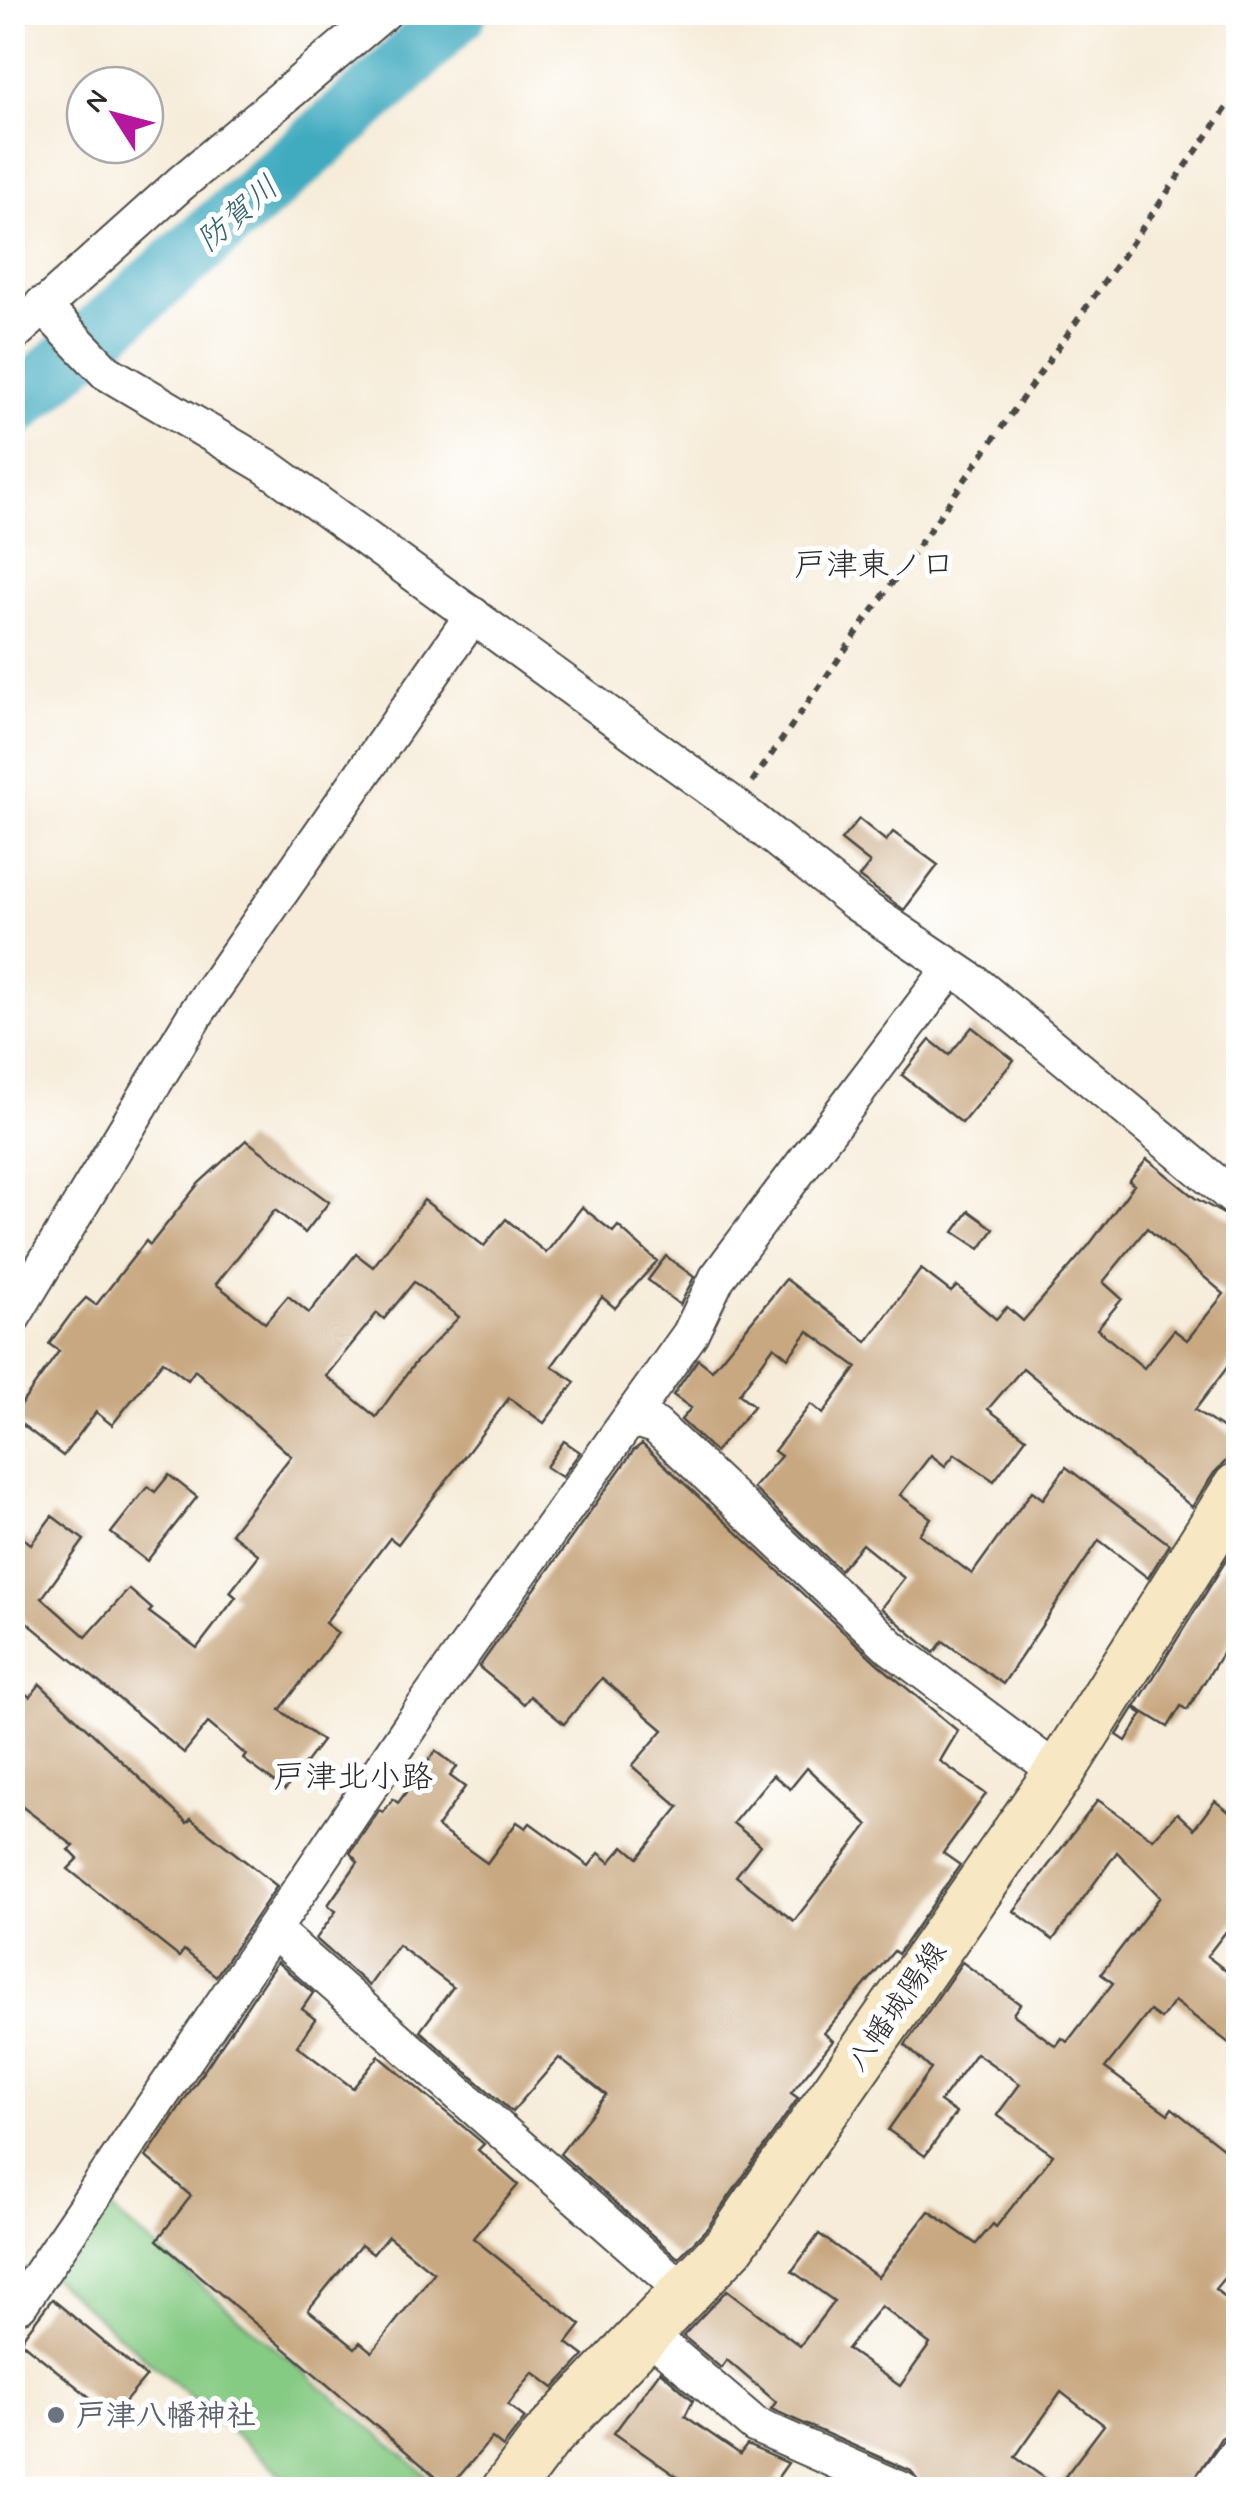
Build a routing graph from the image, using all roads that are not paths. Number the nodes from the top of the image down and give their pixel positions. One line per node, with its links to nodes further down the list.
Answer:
1 (384, 12): 2 (street)
2 (48, 312): 3 (street); 4 (street)
3 (13, 333)
4 (473, 615): 5 (street); 7 (street)
5 (951, 968): 6 (street); 8 (street)
6 (1238, 1201)
7 (12, 1318)
8 (631, 1418): 10 (street); 11 (street)
9 (1238, 1488): 10 (main road, 八幡城陽線)
10 (1058, 1773): 12 (main road, 八幡城陽線)
11 (274, 1931): 12 (street); 13 (street)
12 (686, 2293): 14 (main road, 八幡城陽線)
13 (12, 2301)
14 (646, 2332): 16 (main road, 八幡城陽線); 17 (street)
15 (1238, 2452): 18 (street)
16 (507, 2490)
17 (902, 2490)
18 (1210, 2490)

